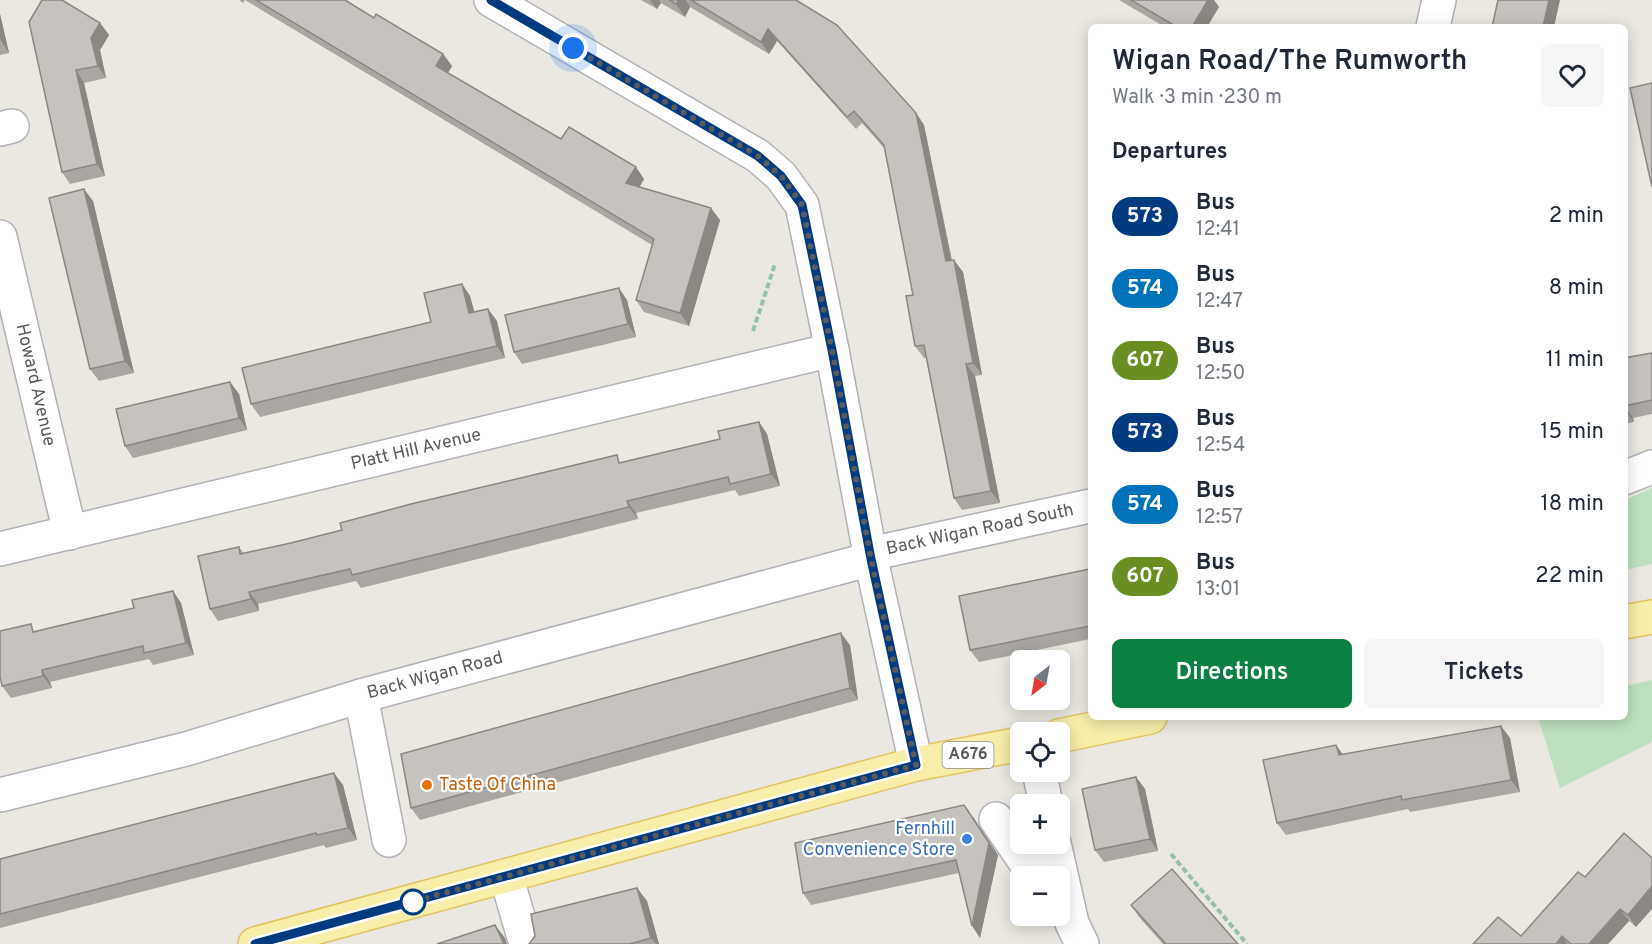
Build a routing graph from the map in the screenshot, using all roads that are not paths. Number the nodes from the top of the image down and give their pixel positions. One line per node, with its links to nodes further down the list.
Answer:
1 (491, 0): 5 (street)
2 (1439, 0): 3 (street)
3 (1434, 24)
4 (0, 237): 9 (street, Howard Avenue)
5 (832, 350): 9 (street, Platt Hill Avenue); 11 (street)
6 (1652, 467): 7 (street)
7 (1628, 476)
8 (1088, 506): 11 (street, Back Wigan Road South)
9 (69, 533): 10 (street, Platt Hill Avenue)
10 (0, 549)
11 (871, 557): 14 (street, Back Wigan Road); 18 (street)
12 (1652, 617): 13 (main road)
13 (1628, 621)
14 (361, 696): 19 (street, Back Wigan Road); 21 (street)
15 (1136, 720): 16 (main road)
16 (1070, 734)
17 (1010, 746): 18 (main road, A676)
18 (916, 765): 23 (main road, A676)
19 (0, 795)
20 (996, 819): 22 (street)
21 (389, 840)
22 (1037, 866)
23 (506, 876): 25 (main road, A676); 27 (street)
24 (1070, 919): 28 (street)
25 (296, 939): 26 (main road, A676)
26 (255, 944)
27 (526, 944)
28 (1082, 944)

